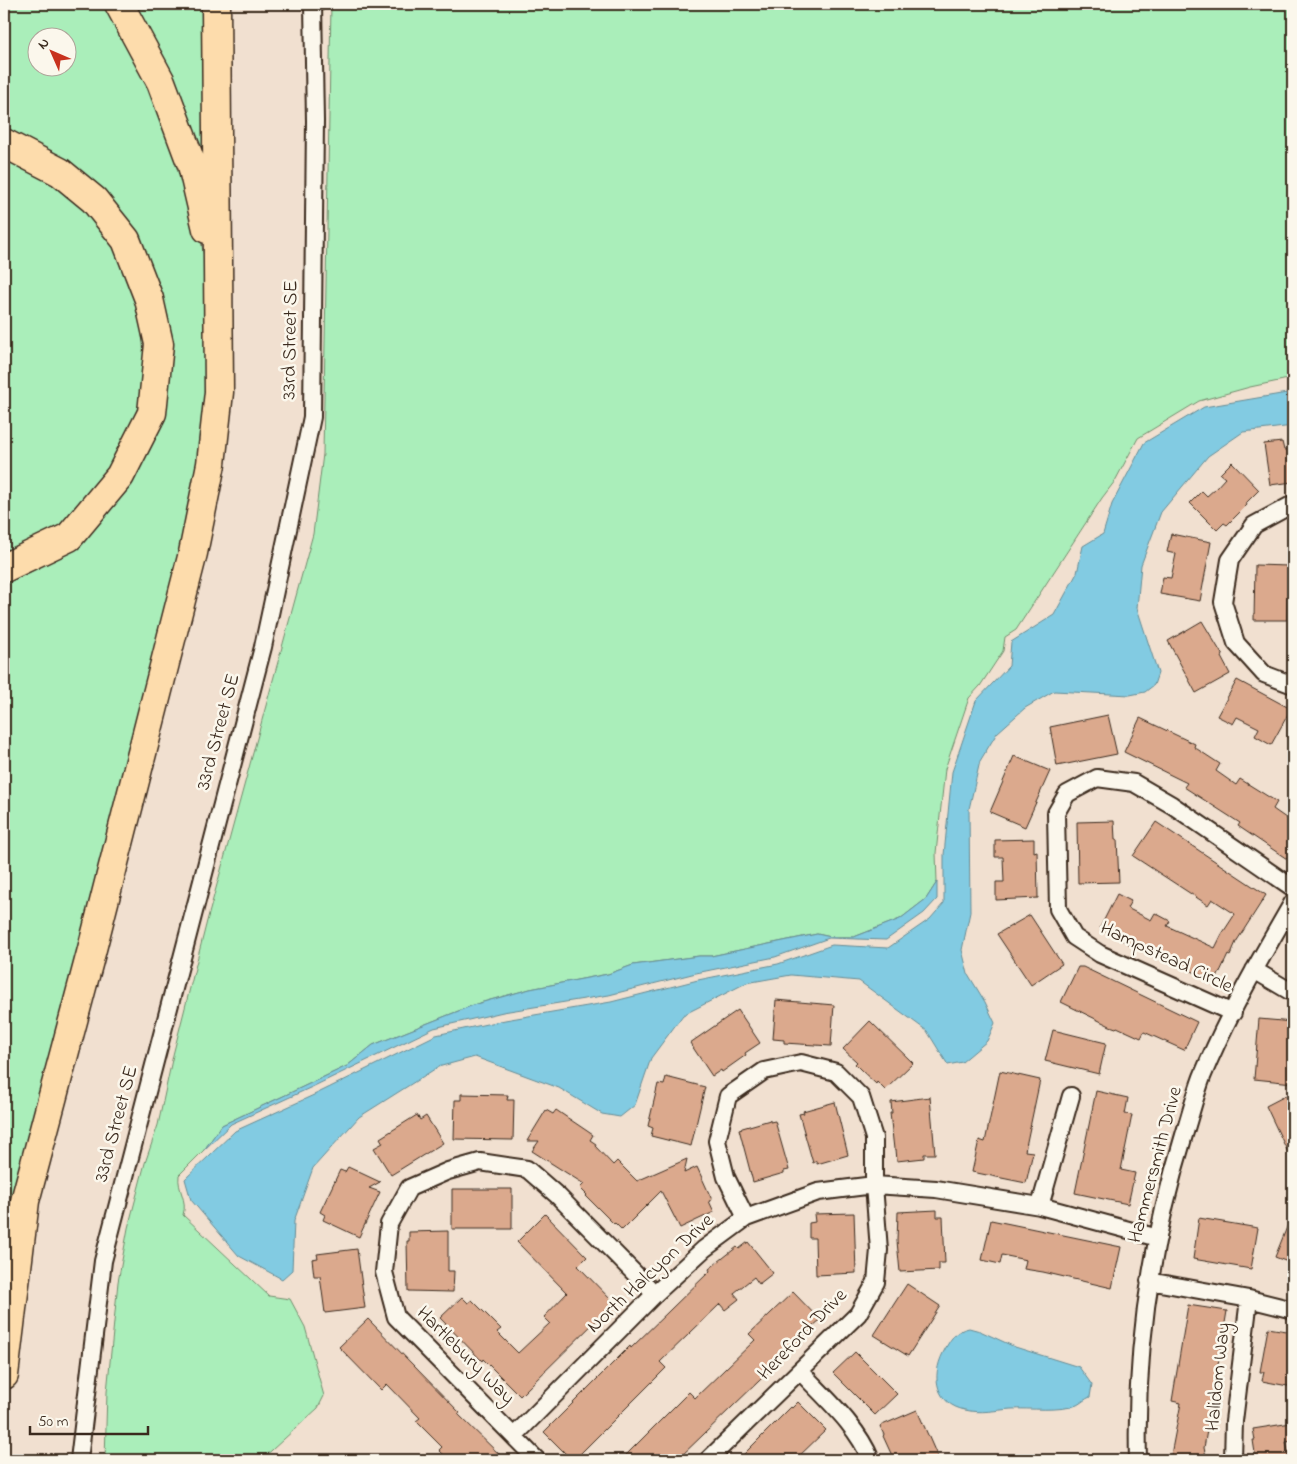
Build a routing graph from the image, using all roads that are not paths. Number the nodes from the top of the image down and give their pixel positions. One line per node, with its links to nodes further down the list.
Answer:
1 (119, 4): 5 (highway)
2 (216, 4): 5 (highway)
3 (313, 4): 26 (street, 33rd Street SE)
4 (4, 143): 7 (highway)
5 (218, 274): 24 (highway)
6 (1293, 504): 8 (street)
7 (4, 568)
8 (1293, 685)
9 (1293, 888): 13 (street, Hampstead Circle)
10 (1293, 902): 11 (street, Hammersmith Drive)
11 (1254, 970): 12 (street); 13 (street, Hammersmith Drive)
12 (1293, 992)
13 (1233, 1012): 18 (street, Hammersmith Drive)
14 (1071, 1096): 16 (street)
15 (874, 1185): 16 (street); 17 (street, North Halcyon Drive); 17 (street, Hereford Drive); 23 (street, Hereford Drive)
16 (1040, 1206): 18 (street)
17 (746, 1218): 20 (street, North Halcyon Drive)
18 (1158, 1238): 19 (street, Hammersmith Drive)
19 (1149, 1281): 21 (street); 30 (street, Hammersmith Drive)
20 (655, 1294): 25 (street, North Halcyon Drive); 25 (street, Hartlebury Way)
21 (1249, 1299): 22 (street); 31 (street, Halidom Way)
22 (1293, 1310)
23 (800, 1371): 28 (street, Hereford Drive); 29 (street)
24 (4, 1376)
25 (514, 1436): 27 (street, Hartlebury Way)
26 (79, 1460)
27 (537, 1460)
28 (708, 1460)
29 (871, 1460)
30 (1138, 1460)
31 (1234, 1460)

